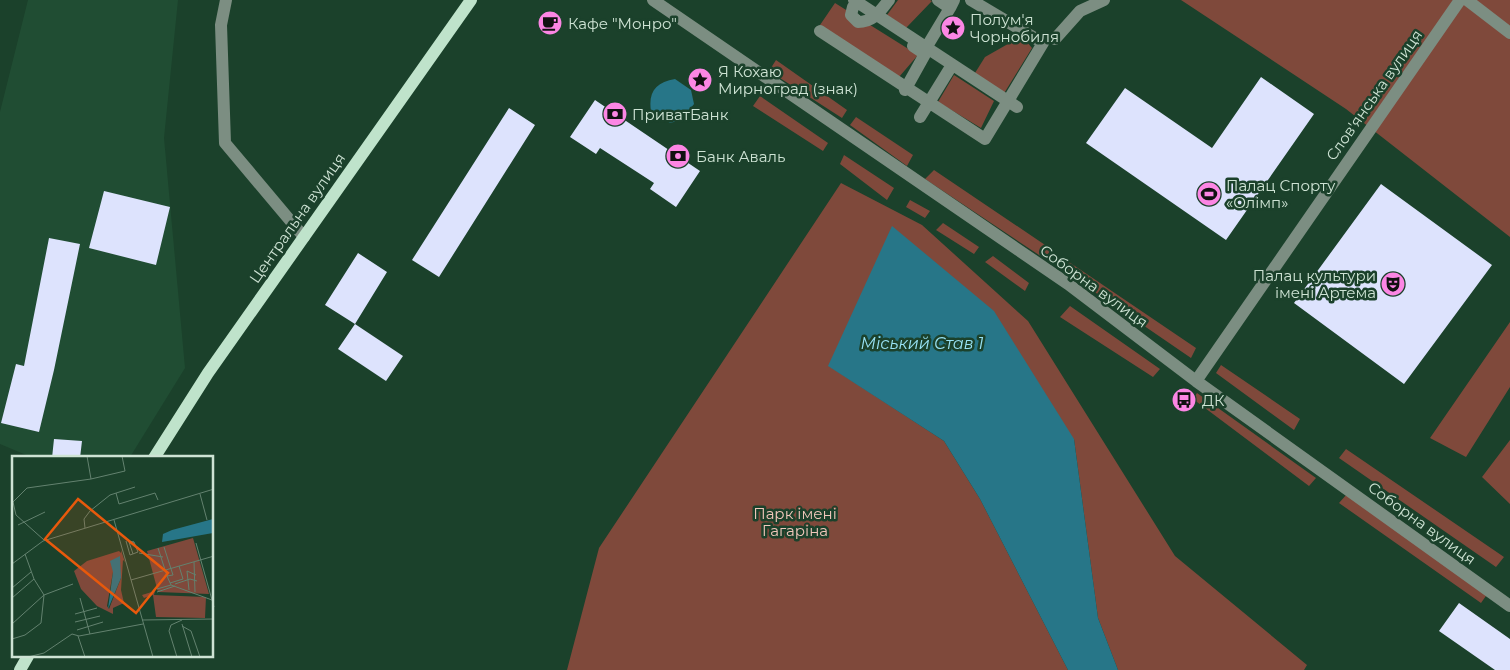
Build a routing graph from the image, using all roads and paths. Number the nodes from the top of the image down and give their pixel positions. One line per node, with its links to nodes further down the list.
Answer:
1 (226, 0): 23 (street)
2 (470, 0): 23 (main road, Центральна вулиця)
3 (653, 0): 24 (street, Соборна вулиця)
4 (854, 0): 13 (street)
5 (858, 0): 13 (street)
6 (889, 0): 13 (street)
7 (938, 0): 12 (street)
8 (971, 0): 15 (street)
9 (1104, 0): 17 (street)
10 (1460, 0): 24 (street, Слов'янська вулиця)
11 (1467, 0): 16 (street)
12 (952, 4): 18 (street)
13 (877, 15): 14 (street)
14 (898, 29): 18 (street); 20 (street)
15 (820, 31)
16 (1510, 34)
17 (1055, 39)
18 (926, 48): 19 (street)
19 (952, 65): 21 (street); 22 (street)
20 (905, 90)
21 (1017, 107)
22 (920, 117)
23 (304, 237): 25 (main road, Центральна вулиця)
24 (1196, 381): 26 (street, Соборна вулиця)
25 (155, 456)
26 (1510, 606)
27 (27, 658): 28 (main road)
28 (20, 669)

